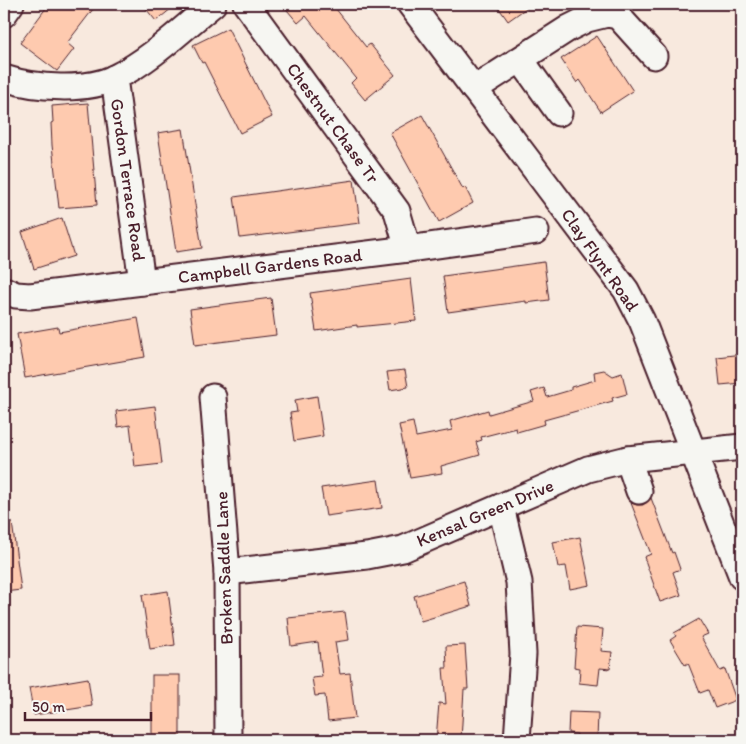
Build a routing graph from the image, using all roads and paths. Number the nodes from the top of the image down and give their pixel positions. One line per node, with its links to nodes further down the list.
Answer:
1 (12, 4): 5 (street)
2 (213, 4): 9 (street)
3 (246, 4): 13 (street, Chestnut Chase Tr)
4 (410, 4): 10 (street, Clay Flynt Road)
5 (4, 14)
6 (654, 56): 7 (street)
7 (521, 60): 10 (street); 11 (street)
8 (4, 78): 9 (street)
9 (114, 78): 14 (street, Gordon Terrace Road)
10 (474, 89): 18 (street, Clay Flynt Road)
11 (559, 113)
12 (536, 231): 13 (street, Campbell Gardens Road)
13 (408, 249): 14 (street, Campbell Gardens Road)
14 (142, 282): 15 (street, Campbell Gardens Road)
15 (4, 290)
16 (212, 397): 22 (street, Broken Saddle Lane)
17 (742, 447): 18 (street, Kensal Green Drive)
18 (693, 452): 19 (street, Kensal Green Drive); 23 (street, Clay Flynt Road)
19 (628, 459): 20 (street); 21 (street, Kensal Green Drive)
20 (639, 491)
21 (501, 507): 22 (street, Kensal Green Drive); 25 (street)
22 (227, 572): 24 (street, Broken Saddle Lane)
23 (742, 577)
24 (228, 740)
25 (517, 740)

